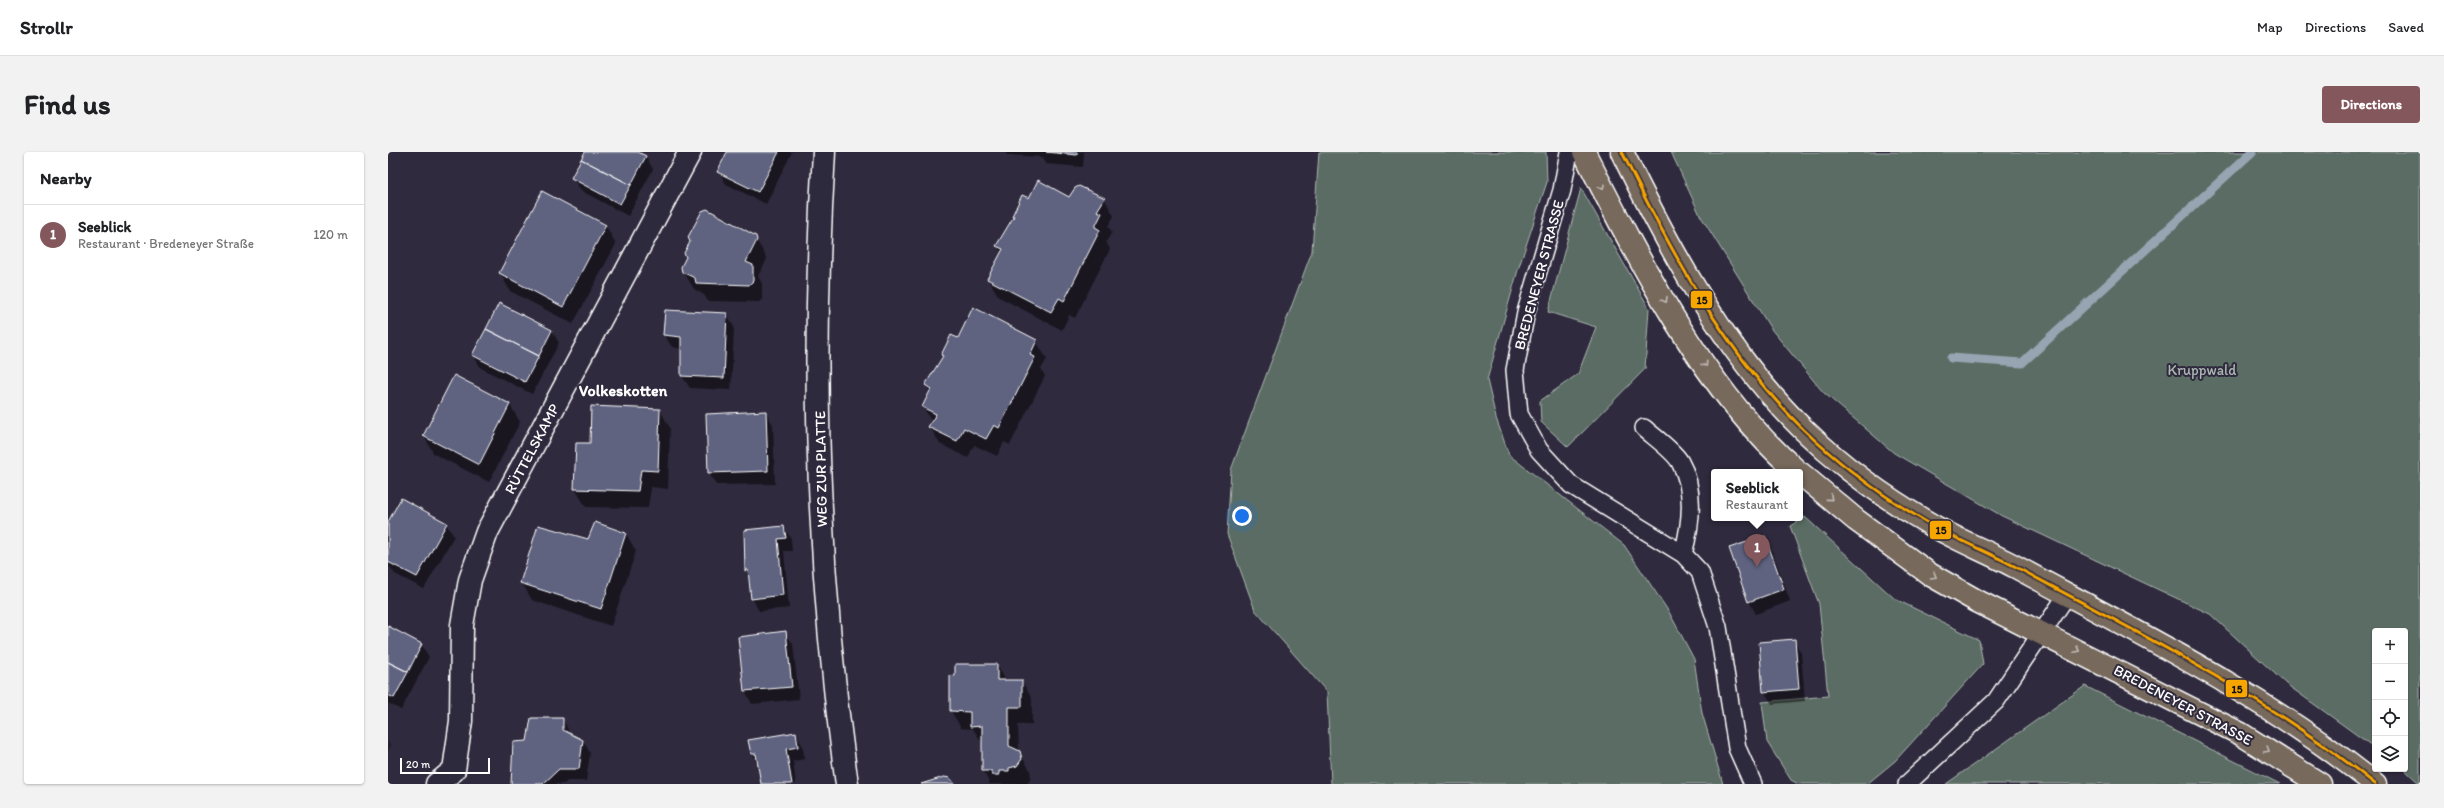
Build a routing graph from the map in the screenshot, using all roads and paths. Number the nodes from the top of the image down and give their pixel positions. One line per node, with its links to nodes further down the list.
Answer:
1 (690, 152): 12 (street, RÜTTELSKAMP)
2 (824, 152): 14 (street, WEG ZUR PLATTE)
3 (1569, 152): 9 (lane, BREDENEYER STRASSE)
4 (1584, 152): 7 (main road, BREDENEYER STRASSE, one-way to 7)
5 (1622, 152): 10 (main road)
6 (1644, 428): 9 (lane)
7 (1795, 469)
8 (1803, 476): 11 (main road, BREDENEYER STRASSE, one-way to 11)
9 (1683, 554): 15 (lane, BREDENEYER STRASSE)
10 (2067, 595): 11 (lane); 18 (main road)
11 (2043, 632): 16 (lane); 17 (main road, BREDENEYER STRASSE, one-way to 17)
12 (457, 777): 13 (street, RÜTTELSKAMP)
13 (437, 784)
14 (847, 784)
15 (1753, 784)
16 (1907, 784)
17 (2320, 784)
18 (2375, 784)

